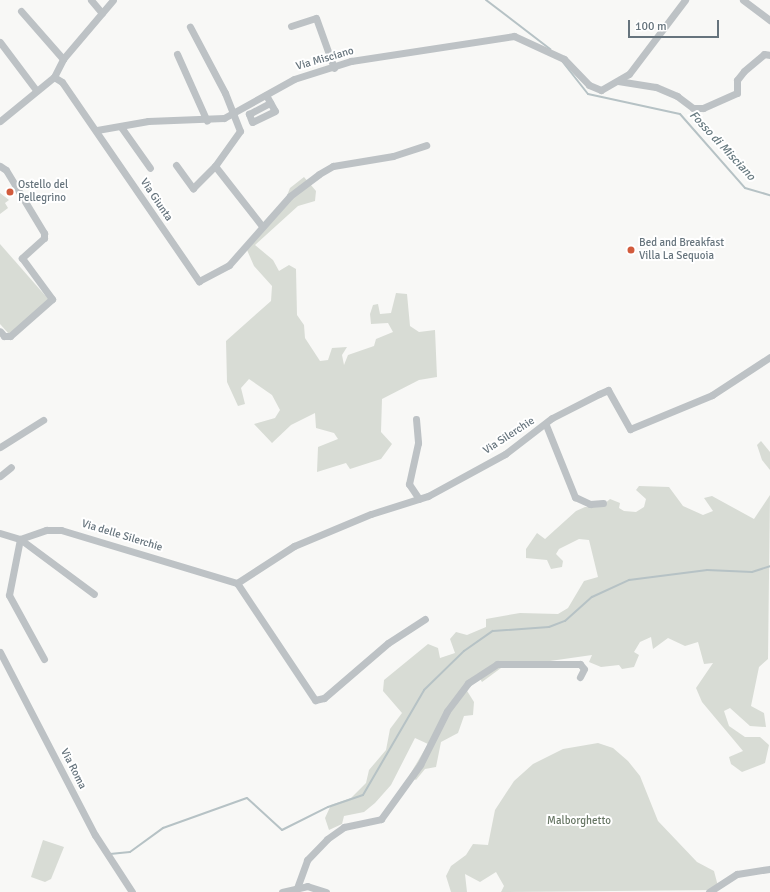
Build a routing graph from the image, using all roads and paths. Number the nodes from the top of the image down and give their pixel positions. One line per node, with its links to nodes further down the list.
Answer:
1 (92, 0): 6 (street)
2 (113, 0): 6 (street)
3 (684, 0): 16 (street, Via Misciano)
4 (743, 0): 7 (street)
5 (21, 11): 13 (street)
6 (102, 13): 13 (street)
7 (770, 20)
8 (291, 26): 14 (street)
9 (190, 27): 20 (street)
10 (0, 42): 17 (street)
11 (177, 54): 22 (street)
12 (770, 55): 16 (street)
13 (63, 59): 15 (street)
14 (334, 68): 16 (street, Via Misciano); 18 (street, Via Misciano)
15 (54, 77): 17 (street); 24 (street)
16 (618, 81)
17 (36, 90): 21 (street)
18 (266, 95): 19 (street); 20 (street, Via Misciano)
19 (270, 103)
20 (235, 114): 22 (street, Via Misciano); 28 (street)
21 (0, 121)
22 (207, 121): 23 (street, Via Misciano)
23 (121, 127): 24 (street, Via Misciano); 29 (street)
24 (97, 130): 30 (street, Via Giunta)
25 (426, 145): 30 (street)
26 (176, 165): 28 (street)
27 (0, 166): 31 (street)
28 (215, 166): 30 (street)
29 (150, 168)
30 (262, 226)
31 (0, 331)
32 (770, 357): 35 (street, Via Silerchie)
33 (416, 419): 39 (street)
34 (43, 420): 36 (street)
35 (546, 425): 39 (street, Via Silerchie); 40 (street)
36 (0, 447)
37 (11, 467): 38 (street)
38 (0, 476)
39 (418, 499): 43 (street, Via Silerchie)
40 (603, 503)
41 (0, 533): 42 (street)
42 (20, 539): 43 (street, Via delle Silerchie); 44 (street); 47 (street)
43 (238, 583): 45 (street)
44 (94, 594)
45 (425, 619)
46 (0, 652): 51 (street, Via Roma)
47 (44, 659)
48 (580, 677): 50 (street)
49 (770, 869): 54 (street)
50 (297, 888): 52 (street); 53 (street)
51 (132, 892)
52 (282, 892)
53 (326, 892)
54 (709, 892)

